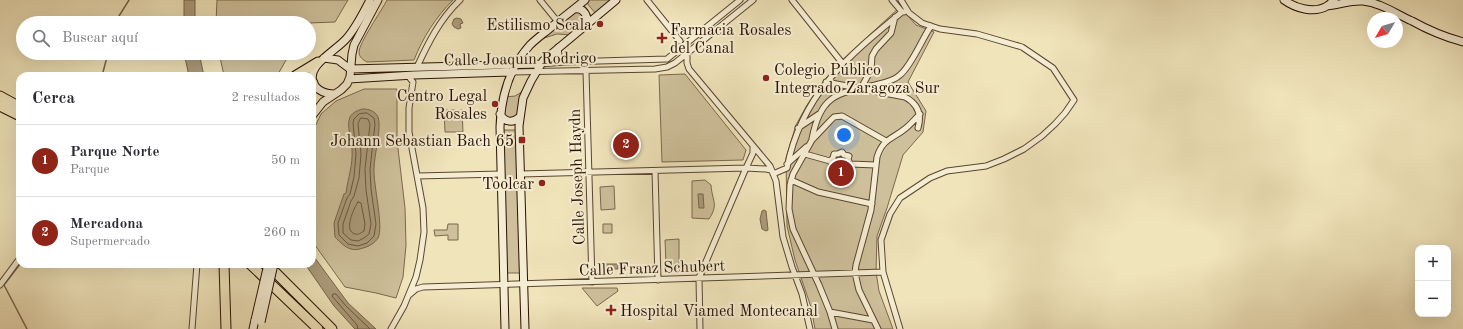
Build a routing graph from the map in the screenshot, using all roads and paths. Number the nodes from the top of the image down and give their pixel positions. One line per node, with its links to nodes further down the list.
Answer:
1 (370, 0): 29 (street)
2 (378, 0): 35 (street)
3 (460, 0): 34 (street)
4 (540, 0): 22 (street)
5 (585, 0): 18 (street)
6 (616, 0): 23 (street)
7 (647, 0): 25 (street)
8 (740, 0): 30 (street, Calle Joaquín Rodrigo)
9 (753, 0): 28 (street, Calle Joaquín Rodrigo)
10 (792, 0): 32 (street)
11 (892, 0): 19 (street)
12 (901, 0): 20 (street)
13 (1284, 0): 16 (street)
14 (1334, 0): 16 (street)
15 (1379, 0): 17 (street)
16 (1327, 6): 17 (street)
17 (1386, 8): 26 (street)
18 (575, 9): 22 (street); 23 (street)
19 (902, 12): 20 (street); 21 (street)
20 (909, 13): 24 (street)
21 (895, 17): 32 (street); 45 (street)
22 (558, 22): 33 (street)
23 (585, 25): 27 (street)
24 (931, 26): 45 (street); 82 (street)
25 (680, 41)
26 (1463, 42)
27 (558, 47): 30 (street, Calle Joaquín Rodrigo); 31 (street)
28 (687, 53): 36 (street, Calle Joaquín Rodrigo); 60 (street)
29 (321, 60): 35 (street); 37 (highway); 38 (street)
30 (566, 62): 31 (street, Calle Joaquín Rodrigo)
31 (540, 64): 33 (street, Calle Joaquín Rodrigo); 40 (street)
32 (843, 64): 43 (street)
33 (516, 65): 34 (street, Calle Joaquín Rodrigo); 39 (street)
34 (417, 67): 35 (street, Calle Joaquín Rodrigo)
35 (350, 69): 42 (street)
36 (586, 71): 40 (street, Calle Joaquín Rodrigo); 69 (street, Calle Joseph Haydn)
37 (302, 72)
38 (313, 72)
39 (513, 72): 40 (street, Calle Joaquín Rodrigo); 41 (street, Calle Joaquín Rodrigo); 52 (street)
40 (536, 72): 55 (street)
41 (409, 76): 42 (street, Calle Joaquín Rodrigo); 72 (street)
42 (349, 79): 46 (street)
43 (826, 82): 45 (street); 56 (street)
44 (316, 87): 46 (street)
45 (861, 88): 53 (street); 54 (street)
46 (334, 94): 50 (street)
47 (0, 96): 48 (highway)
48 (16, 105)
49 (0, 106): 51 (highway)
50 (316, 110)
51 (16, 114)
52 (500, 114): 55 (street); 70 (street)
53 (819, 114): 56 (street); 59 (street)
54 (920, 114): 57 (street); 58 (street)
55 (520, 117): 71 (street)
56 (798, 128): 63 (street)
57 (918, 128)
58 (886, 141): 59 (street); 65 (street)
59 (810, 143): 61 (street); 63 (street)
60 (753, 147): 66 (street); 68 (street)
61 (805, 154): 62 (street); 73 (street)
62 (830, 161): 64 (street); 64 (street)
63 (787, 164): 68 (street)
64 (850, 164): 65 (street)
65 (876, 165): 74 (street)
66 (746, 168): 67 (street); 68 (street); 87 (street)
67 (656, 171): 69 (street); 88 (street)
68 (772, 172): 85 (street)
69 (589, 173): 71 (street); 89 (street, Calle Joseph Haydn)
70 (501, 174): 72 (street); 92 (street)
71 (521, 174): 90 (street)
72 (417, 176): 86 (street)
73 (791, 180): 74 (street); 83 (street)
74 (872, 204): 84 (street)
75 (16, 263): 91 (street)
76 (197, 268): 98 (street)
77 (224, 268): 99 (highway)
78 (254, 268): 101 (highway)
79 (266, 268): 97 (street, bridge)
80 (271, 268): 102 (highway)
81 (273, 268): 97 (street, bridge)
82 (883, 272): 84 (street, Calle Franz Schubert); 110 (street)
83 (814, 273): 84 (street, Calle Franz Schubert); 85 (street, Calle Franz Schubert); 95 (street)
84 (856, 273): 96 (street)
85 (795, 275): 87 (street, Calle Franz Schubert); 107 (street)
86 (416, 277): 93 (street); 94 (street)
87 (699, 278): 88 (street, Calle Franz Schubert); 106 (street)
88 (658, 280): 89 (street, Calle Franz Schubert)
89 (592, 282): 90 (street, Calle Franz Schubert)
90 (524, 284): 92 (street, Calle Franz Schubert); 105 (street)
91 (0, 285)
92 (505, 285): 93 (street, Calle Franz Schubert); 104 (street)
93 (420, 286): 94 (street, Calle Franz Schubert)
94 (409, 295): 103 (street)
95 (830, 312): 96 (street); 108 (street)
96 (873, 320): 109 (street)
97 (259, 324): 100 (street)
98 (192, 329)
99 (226, 329)
100 (253, 329)
101 (318, 329)
102 (332, 329)
103 (391, 329)
104 (506, 329)
105 (525, 329)
106 (700, 329)
107 (810, 329)
108 (834, 329)
109 (878, 329)
110 (900, 329)

